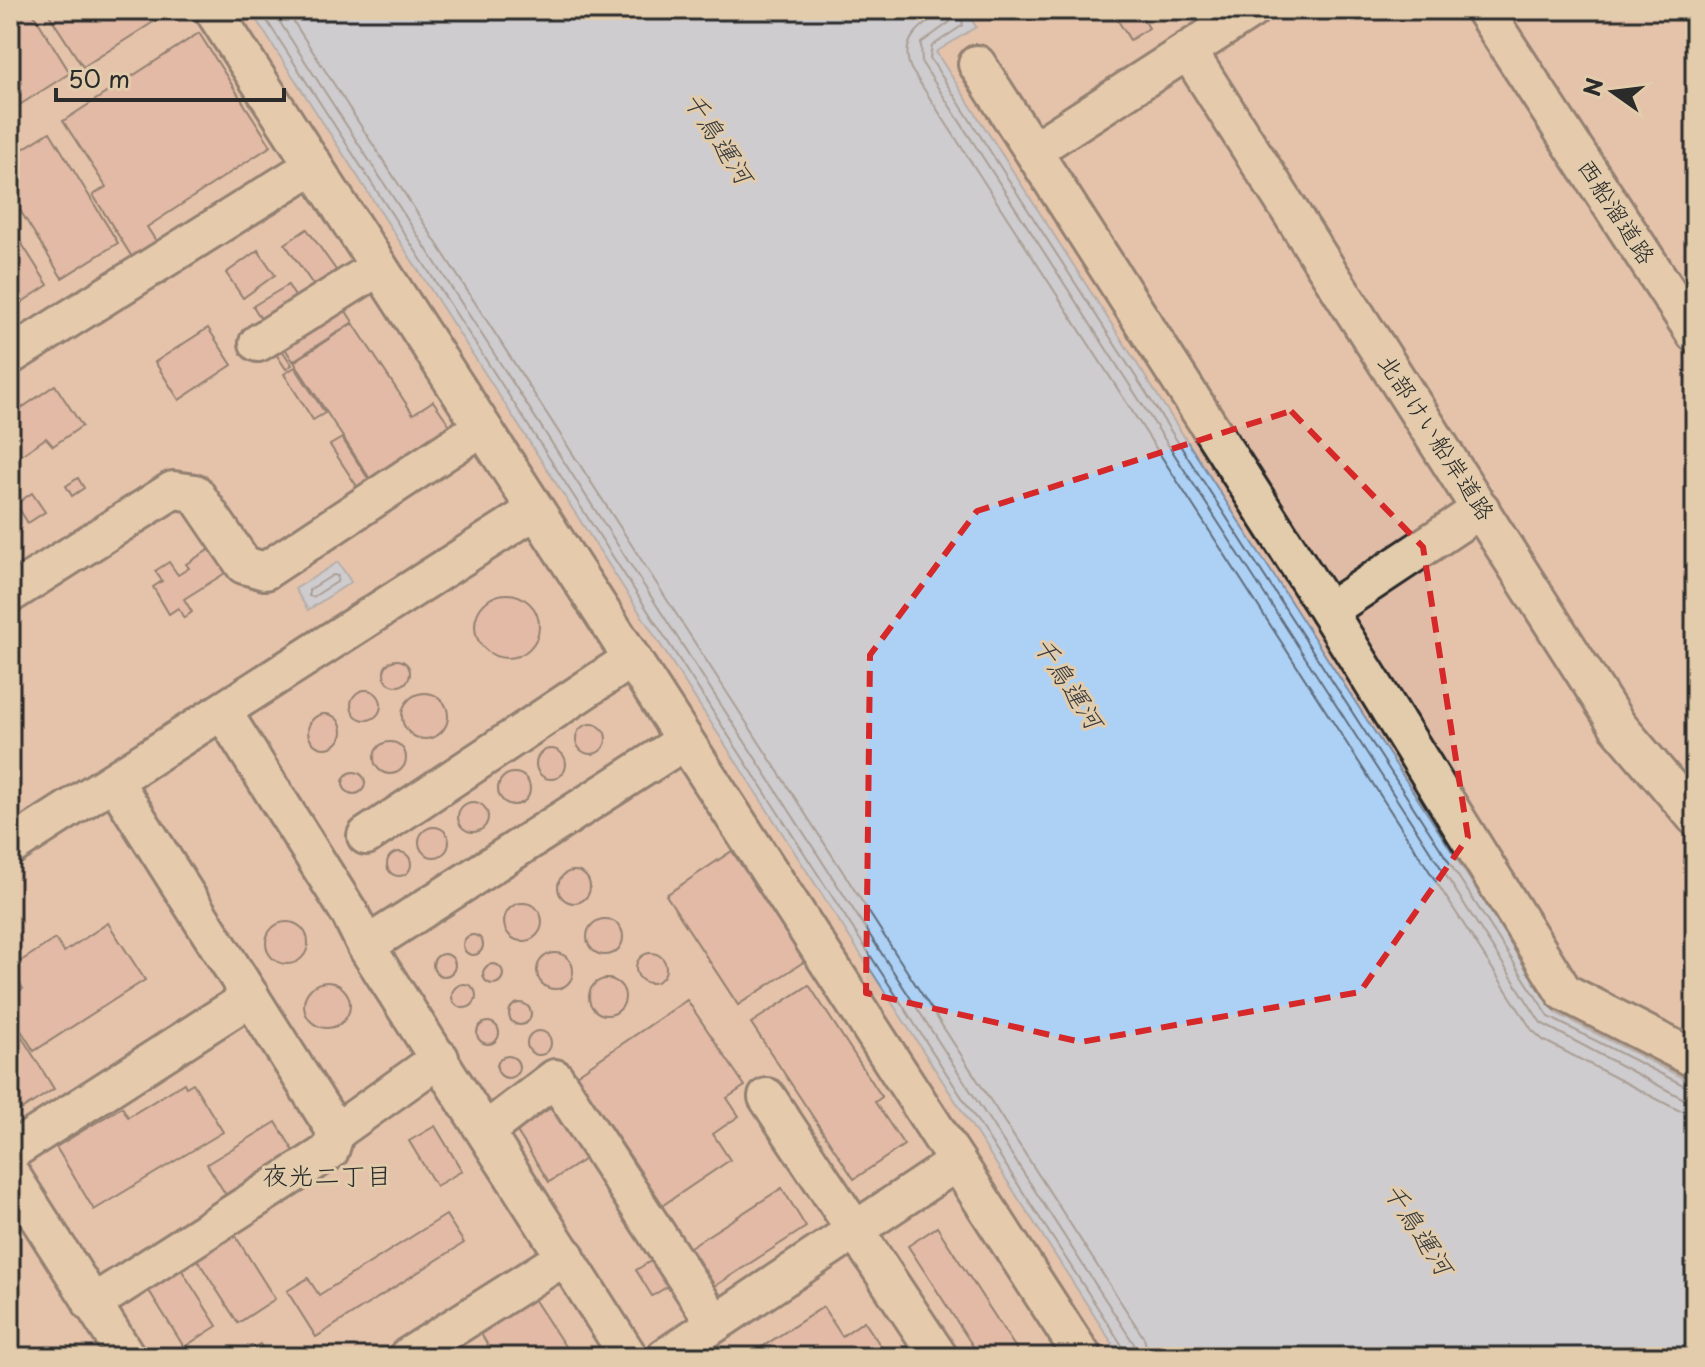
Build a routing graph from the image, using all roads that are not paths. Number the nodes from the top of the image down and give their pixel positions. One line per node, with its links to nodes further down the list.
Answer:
1 (213, 10): 7 (street)
2 (1251, 10): 4 (street)
3 (1484, 10): 9 (street, 西船溜道路)
4 (1188, 51): 6 (street); 13 (street, 北部けい船岸道路)
5 (977, 64): 6 (street)
6 (1034, 150): 16 (street)
7 (314, 165): 8 (street); 11 (street)
8 (379, 267): 10 (street); 12 (street)
9 (1695, 334)
10 (258, 343)
11 (10, 356)
12 (481, 428): 14 (street); 15 (street)
13 (1481, 509): 16 (street); 21 (street, 北部けい船岸道路)
14 (534, 511): 17 (street); 18 (street)
15 (10, 594)
16 (1328, 611): 27 (street)
17 (630, 660): 19 (street); 22 (street)
18 (223, 712): 20 (street); 24 (street)
19 (683, 742): 24 (street); 32 (street)
20 (114, 781): 23 (street); 25 (street)
21 (1695, 817)
22 (366, 836)
23 (10, 847)
24 (366, 946): 26 (street)
25 (251, 997): 30 (street); 31 (street)
26 (440, 1058): 29 (street); 30 (street)
27 (1695, 1059)
28 (767, 1097): 34 (street)
29 (487, 1130): 35 (street); 37 (street)
30 (336, 1132): 36 (street)
31 (10, 1152)
32 (957, 1162): 34 (street); 43 (street)
33 (10, 1173): 36 (street)
34 (857, 1229): 37 (street); 42 (street)
35 (566, 1256): 39 (street); 40 (street)
36 (92, 1304): 38 (street)
37 (715, 1323): 41 (street)
38 (127, 1357)
39 (407, 1357)
40 (629, 1357)
41 (665, 1357)
42 (939, 1357)
43 (1083, 1357)

